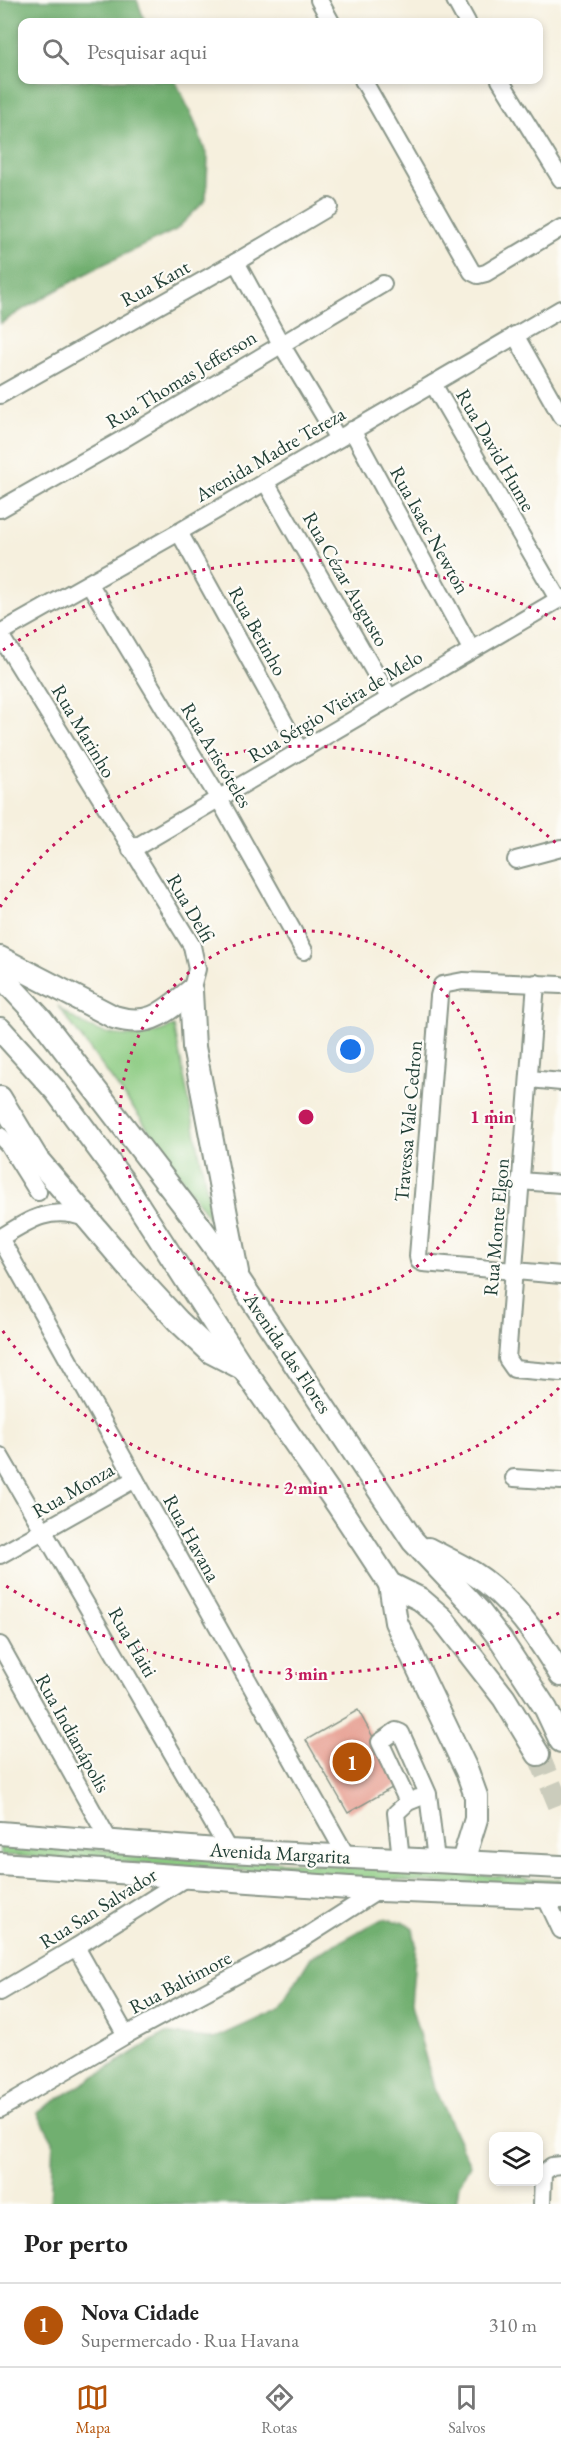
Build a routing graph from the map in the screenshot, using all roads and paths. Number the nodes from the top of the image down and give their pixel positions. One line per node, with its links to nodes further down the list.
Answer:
1 (319, 0): 3 (street)
2 (455, 0): 4 (street)
3 (329, 18)
4 (465, 18)
5 (365, 84): 9 (street)
6 (502, 84): 7 (street)
7 (561, 179)
8 (329, 207): 10 (street, Rua Kant)
9 (561, 228)
10 (236, 262): 14 (street, Rua Isaac Newton); 16 (street, Rua Kant)
11 (383, 284): 14 (street, Rua Thomas Jefferson)
12 (561, 309): 13 (street, Avenida Madre Tereza)
13 (515, 335): 15 (street, Avenida Madre Tereza); 17 (street)
14 (280, 344): 18 (street, Rua Isaac Newton); 20 (street, Rua Thomas Jefferson)
15 (433, 384): 18 (street, Avenida Madre Tereza); 23 (street, Rua David Hume)
16 (0, 395)
17 (561, 416)
18 (345, 435): 19 (street, Avenida Madre Tereza); 25 (street, Rua Isaac Newton)
19 (266, 481): 21 (street, Avenida Madre Tereza); 26 (street, Rua Cézar Augusto)
20 (0, 509)
21 (179, 532): 22 (street, Avenida Madre Tereza); 27 (street, Rua Betinho)
22 (89, 583): 24 (street, Avenida Madre Tereza); 28 (street, Rua Aristóteles)
23 (560, 598): 25 (street, Rua Sérgio Vieira de Melo)
24 (0, 634): 30 (street, Rua Marinho)
25 (471, 649): 26 (street, Rua Sérgio Vieira de Melo)
26 (390, 699): 27 (street, Rua Sérgio Vieira de Melo)
27 (300, 751): 28 (street, Rua Sérgio Vieira de Melo)
28 (219, 800): 30 (street, Rua Sérgio Vieira de Melo); 32 (street, Rua Aristóteles)
29 (561, 848): 31 (street)
30 (131, 850): 37 (street, Rua Delfi)
31 (516, 860)
32 (304, 951)
33 (0, 958): 37 (main road)
34 (0, 975): 52 (main road, Avenida das Flores)
35 (536, 983): 36 (street); 39 (street, Rua Monte Elgon); 50 (street, Travessa Vale Cedron)
36 (561, 985)
37 (192, 991): 52 (main road)
38 (0, 1029): 53 (main road)
39 (530, 1079): 40 (street); 44 (street, Rua Monte Elgon)
40 (561, 1082)
41 (0, 1098): 43 (main road)
42 (0, 1136): 46 (street)
43 (37, 1159): 46 (street); 48 (main road)
44 (520, 1181): 45 (street); 50 (street, Rua Monte Elgon)
45 (561, 1184)
46 (38, 1192): 47 (street)
47 (32, 1218): 48 (street); 49 (street)
48 (86, 1218): 53 (main road)
49 (0, 1238): 57 (street, Rua Havana)
50 (513, 1272): 51 (street); 54 (street, Rua Monte Elgon)
51 (561, 1275)
52 (239, 1280): 60 (main road, Avenida das Flores)
53 (243, 1368): 62 (main road)
54 (561, 1373)
55 (0, 1456): 59 (street, Rua Haiti)
56 (513, 1478): 58 (street)
57 (135, 1479): 59 (street, Rua Monza); 72 (street, Rua Havana)
58 (561, 1481)
59 (44, 1530): 61 (street, Rua Monza); 71 (street, Rua Haiti)
60 (413, 1541): 64 (main road); 65 (main road, Avenida das Flores)
61 (0, 1555)
62 (390, 1584): 66 (main road); 75 (main road)
63 (0, 1645): 70 (street, Rua Indianápolis)
64 (561, 1675)
65 (561, 1741)
66 (538, 1754)
67 (428, 1794): 68 (street); 68 (street); 74 (street)
68 (408, 1802): 73 (street)
69 (0, 1833): 70 (main road, Avenida Margarita)
70 (110, 1842): 71 (main road, Avenida Margarita)
71 (229, 1851): 72 (main road, Avenida Margarita)
72 (348, 1857): 73 (main road, Avenida Margarita)
73 (401, 1859): 74 (main road, Avenida Margarita)
74 (436, 1860): 75 (main road, Avenida Margarita)
75 (463, 1861): 77 (main road, Avenida Margarita)
76 (0, 1864): 78 (main road, Avenida Margarita)
77 (561, 1866)
78 (187, 1877): 79 (main road, Avenida Margarita); 82 (street, Rua San Salvador)
79 (379, 1890): 80 (main road, Avenida Margarita); 84 (street, Rua Baltimore)
80 (553, 1896): 81 (street)
81 (561, 1930)
82 (76, 1947): 83 (street, Rua San Salvador); 84 (street)
83 (0, 1992)
84 (126, 2035): 85 (street, Rua Baltimore)
85 (0, 2109)
86 (554, 2167): 87 (street)
87 (542, 2204)

